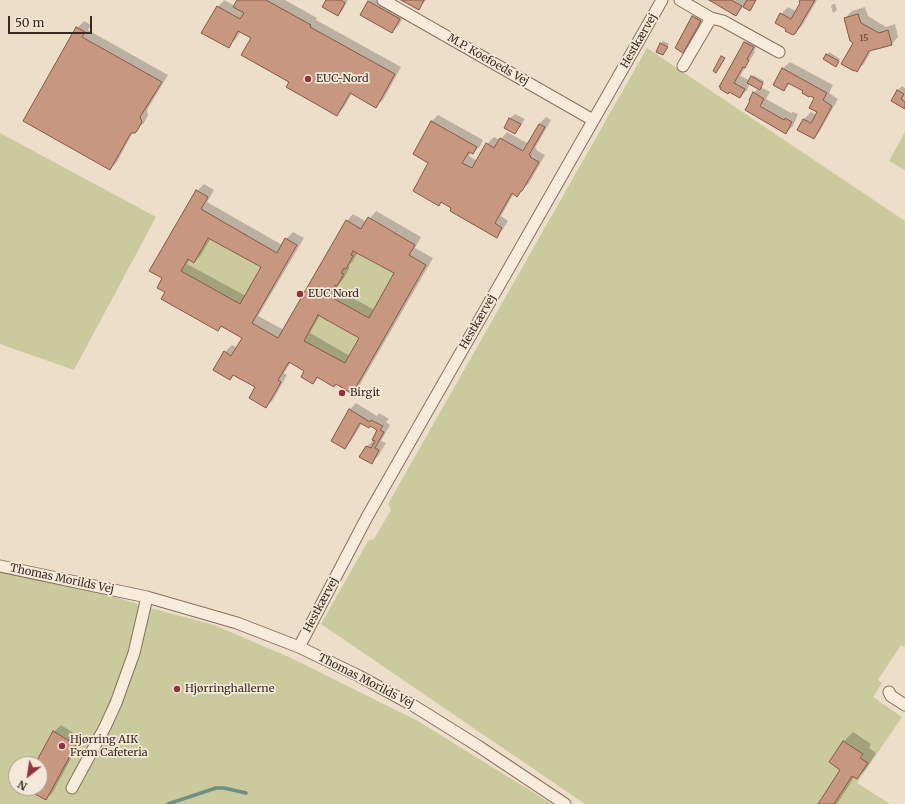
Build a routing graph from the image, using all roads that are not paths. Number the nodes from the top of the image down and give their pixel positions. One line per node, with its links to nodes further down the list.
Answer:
1 (383, 0): 7 (street, M.P. Koefoeds Vej)
2 (662, 0): 7 (street, Hestkærvej)
3 (680, 0): 4 (street)
4 (711, 18): 5 (street); 6 (street)
5 (779, 52)
6 (683, 66)
7 (593, 120): 10 (street, Hestkærvej)
8 (0, 566): 9 (street, Thomas Morilds Vej)
9 (147, 597): 10 (street, Thomas Morilds Vej); 13 (street)
10 (299, 647): 14 (street, Thomas Morilds Vej)
11 (889, 692): 12 (street)
12 (905, 705)
13 (72, 788)
14 (565, 804)

